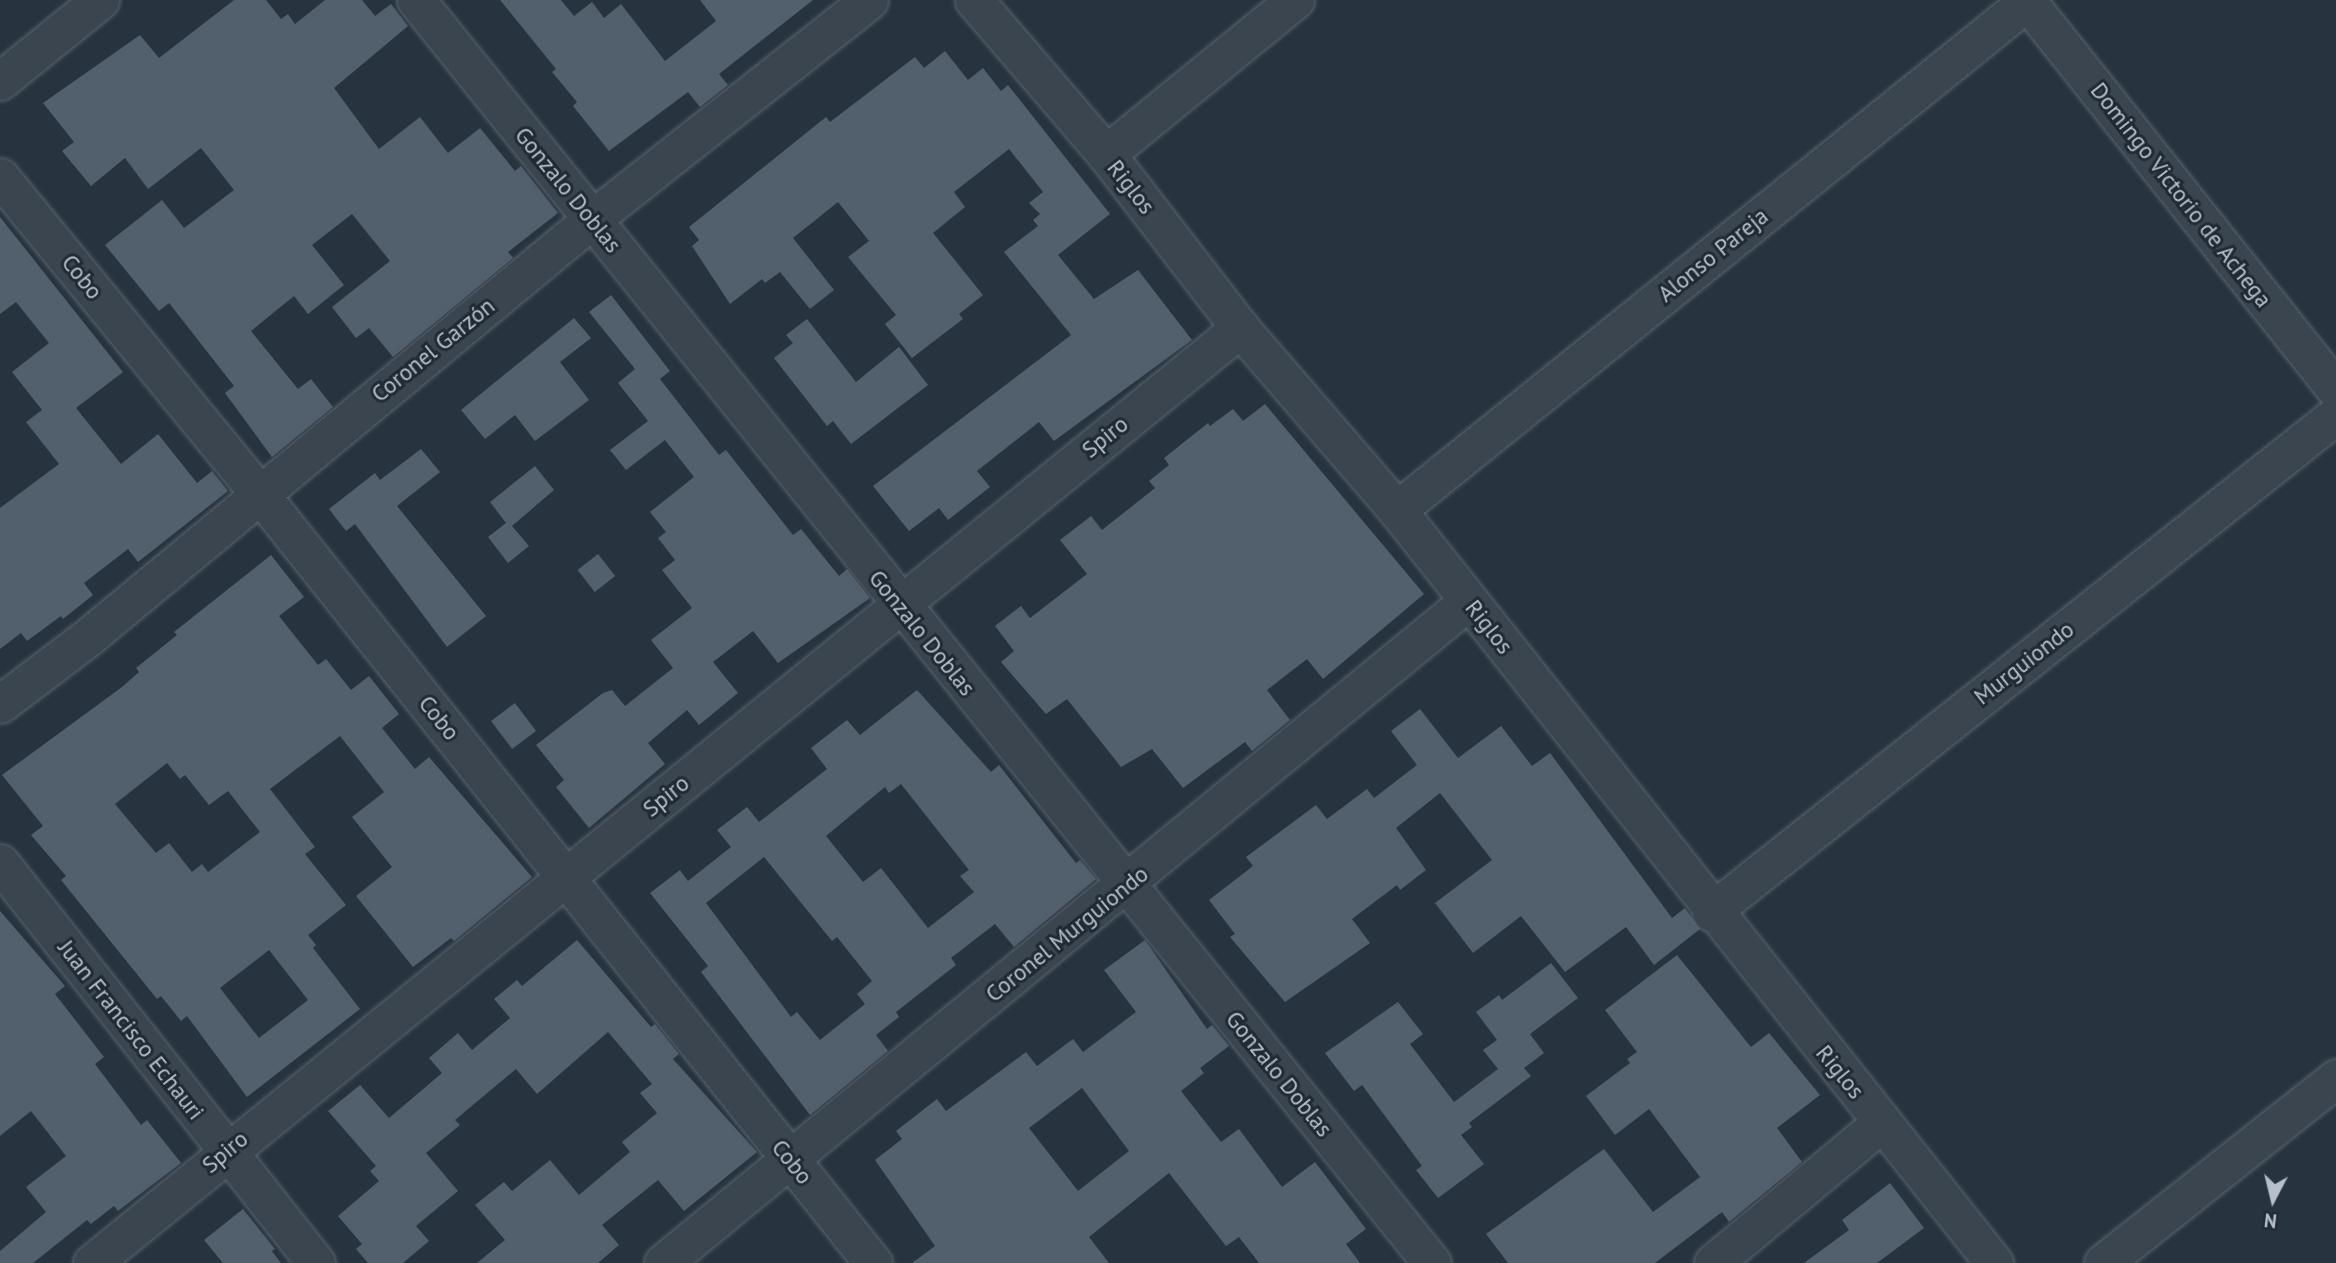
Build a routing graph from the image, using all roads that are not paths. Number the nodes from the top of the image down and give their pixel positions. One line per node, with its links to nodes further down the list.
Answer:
1 (100, 0): 7 (street)
2 (416, 0): 10 (street, Gonzalo Doblas)
3 (869, 0): 10 (street, Coronel Garzón)
4 (974, 0): 8 (street, Riglos)
5 (1295, 0): 8 (street)
6 (2027, 0): 12 (street, Domingo Victorio de Achega); 15 (street, Alonso Pareja)
7 (0, 81)
8 (1106, 154): 11 (street, Riglos)
9 (0, 177): 14 (street, Cobo)
10 (593, 219): 14 (street, Coronel Garzón); 17 (street, Gonzalo Doblas)
11 (1240, 328): 15 (street, Riglos); 17 (street, Spiro)
12 (2336, 390)
13 (2336, 415): 22 (street, Murguiondo)
14 (259, 493): 18 (street, Coronel Garzón); 20 (street, Cobo)
15 (1396, 510): 16 (street, Riglos)
16 (1468, 601): 21 (street, Coronel Murguiondo); 22 (street, Riglos)
17 (899, 605): 20 (street, Spiro); 21 (street, Gonzalo Doblas)
18 (0, 704)
19 (0, 863): 25 (street, Juan Francisco Echauri)
20 (565, 878): 25 (street, Spiro); 26 (street, Cobo)
21 (1126, 886): 26 (street, Coronel Murguiondo); 31 (street, Gonzalo Doblas)
22 (1712, 912): 24 (street, Riglos)
23 (2336, 1079): 34 (street)
24 (1881, 1123): 32 (street); 33 (street, Riglos)
25 (226, 1151): 27 (street, Spiro); 28 (street, Juan Francisco Echauri)
26 (790, 1159): 29 (street, Coronel Murguiondo); 30 (street, Cobo)
27 (92, 1263)
28 (316, 1263)
29 (663, 1263)
30 (873, 1263)
31 (1432, 1263)
32 (1713, 1263)
33 (1994, 1263)
34 (2103, 1263)

